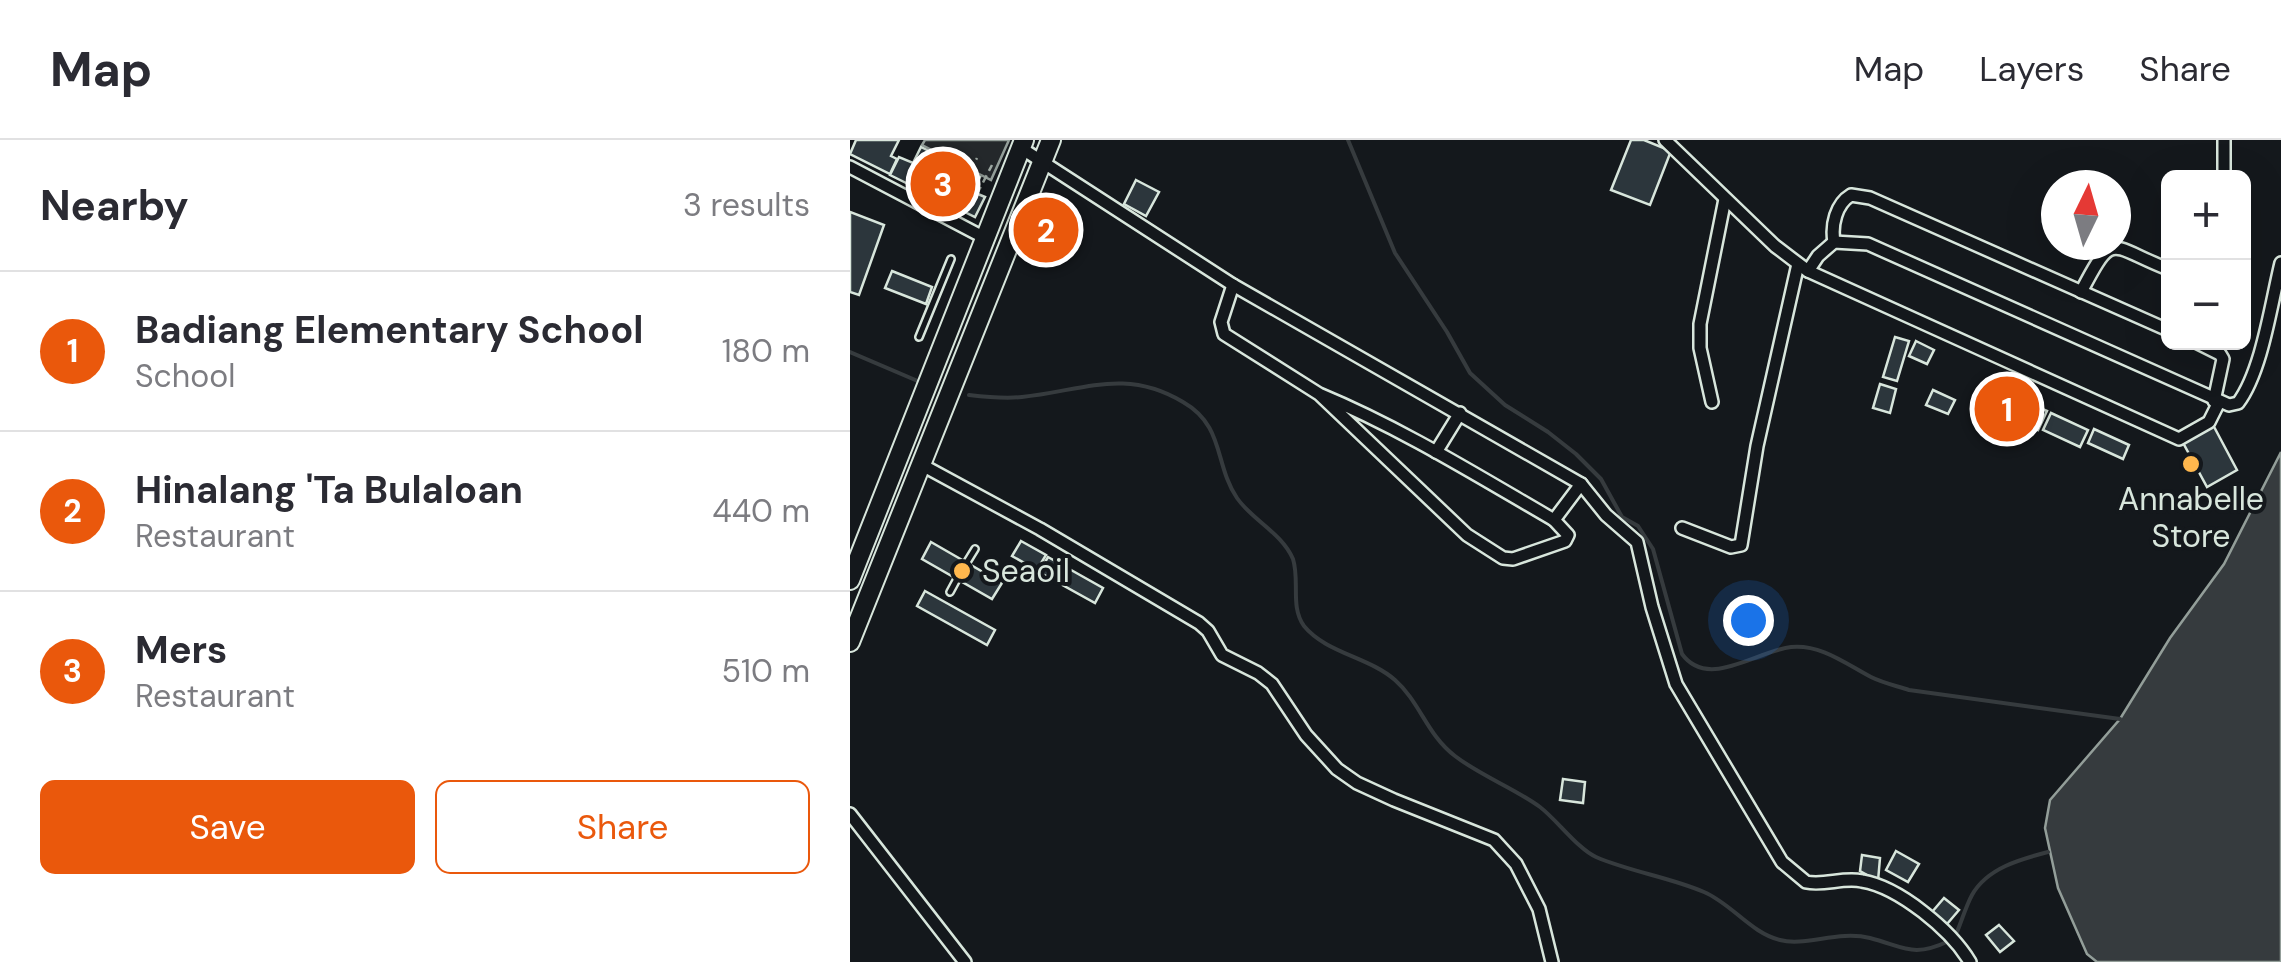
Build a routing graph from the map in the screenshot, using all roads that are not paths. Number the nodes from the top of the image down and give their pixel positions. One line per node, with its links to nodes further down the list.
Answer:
1 (1051, 140): 5 (highway)
2 (1666, 140): 8 (street)
3 (2224, 140): 7 (street)
4 (1022, 144): 5 (street); 9 (highway)
5 (1043, 162): 15 (street); 25 (highway)
6 (850, 167): 9 (street)
7 (2224, 170)
8 (1725, 198): 14 (street); 21 (street)
9 (985, 238): 31 (highway)
10 (1834, 242): 14 (street); 16 (street); 22 (street)
11 (951, 258): 18 (lane)
12 (2281, 264): 22 (street)
13 (2161, 265): 16 (street)
14 (1803, 267): 22 (street); 28 (street)
15 (1233, 284): 20 (street); 23 (street)
16 (2081, 292): 17 (street)
17 (2161, 327)
18 (920, 337)
19 (2212, 350): 22 (street)
20 (1320, 394): 24 (street); 27 (street)
21 (1712, 402)
22 (2216, 402)
23 (1460, 413): 24 (street); 26 (street)
24 (1436, 452): 27 (street)
25 (922, 464): 34 (highway); 37 (street)
26 (1581, 484): 27 (street); 38 (street)
27 (1554, 520)
28 (1682, 528)
29 (975, 549): 30 (lane)
30 (966, 562)
31 (852, 573)
32 (957, 579): 33 (lane)
33 (950, 592)
34 (850, 642)
35 (850, 814): 36 (street)
36 (965, 962)
37 (1552, 962)
38 (1970, 962)

